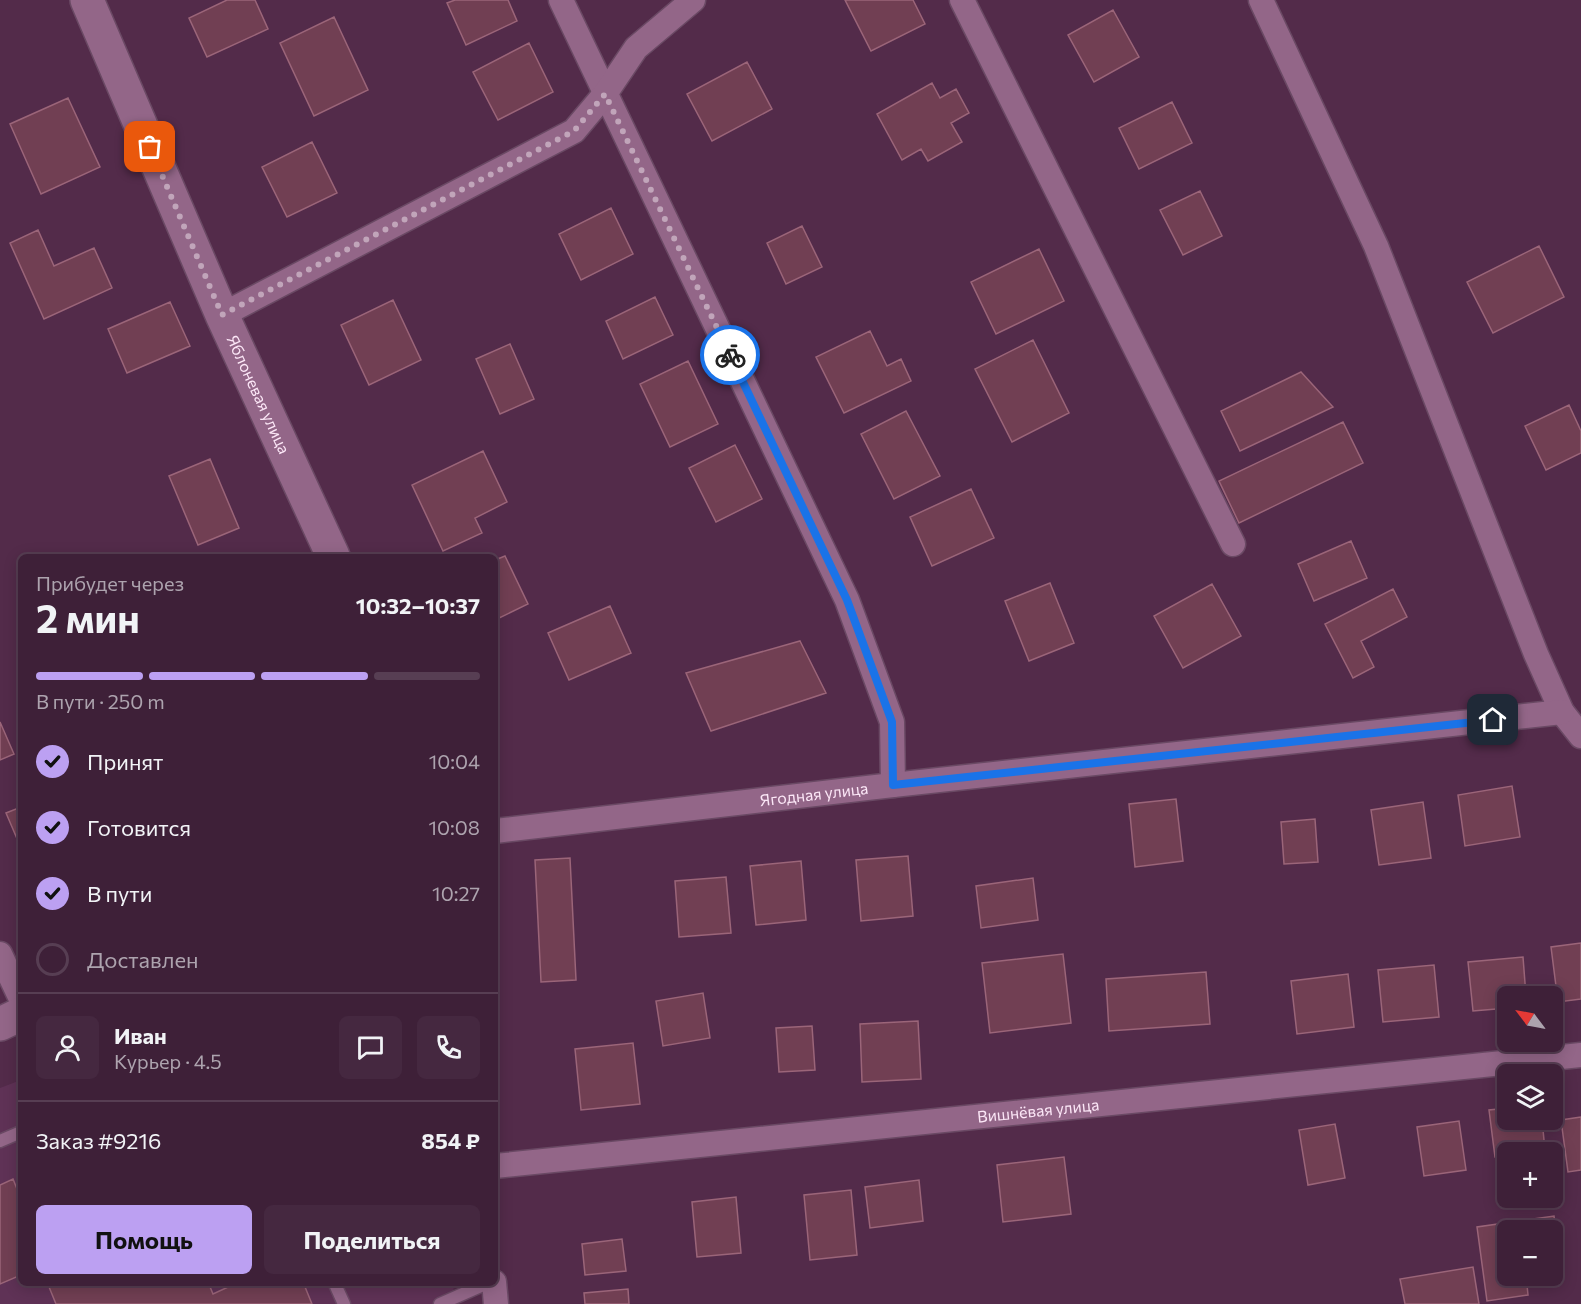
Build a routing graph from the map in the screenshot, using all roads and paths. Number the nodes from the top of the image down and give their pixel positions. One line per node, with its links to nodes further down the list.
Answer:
1 (87, 0): 7 (street, Яблоневая улица)
2 (561, 0): 6 (street)
3 (693, 0): 6 (street)
4 (962, 0): 8 (street)
5 (1261, 0): 10 (street)
6 (605, 94): 7 (street); 12 (street)
7 (222, 315): 9 (street, Яблоневая улица)
8 (1233, 544)
9 (332, 554)
10 (1562, 712): 11 (street); 12 (street, Ягодная улица)
11 (1581, 736)
12 (893, 785): 13 (street, Ягодная улица)
13 (498, 831)
14 (0, 954): 15 (street)
15 (18, 993)
16 (18, 1015): 17 (street)
17 (0, 1024)
18 (1581, 1054): 21 (street, Вишнёвая улица)
19 (18, 1133): 20 (lane)
20 (0, 1141)
21 (498, 1166)
22 (336, 1286): 25 (lane)
23 (483, 1286): 26 (lane)
24 (493, 1286): 27 (street)
25 (344, 1304)
26 (440, 1304)
27 (496, 1304)

